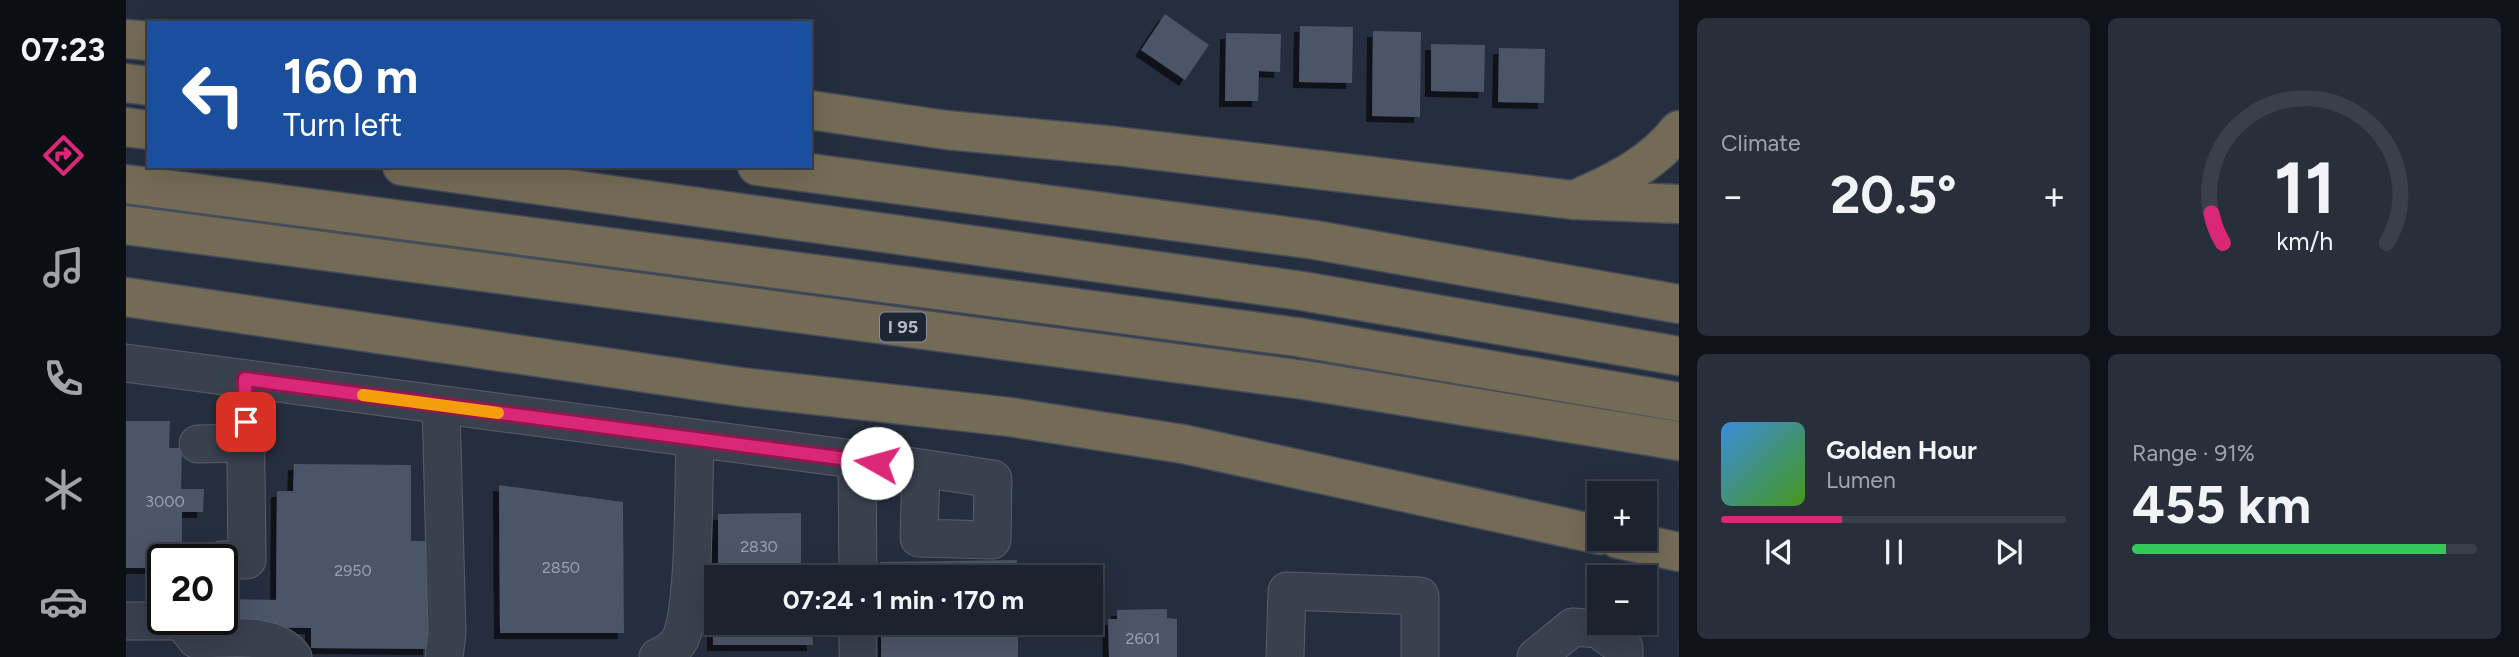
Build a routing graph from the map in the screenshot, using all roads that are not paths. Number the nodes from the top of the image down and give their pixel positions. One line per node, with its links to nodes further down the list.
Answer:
1 (126, 39): 2 (highway)
2 (147, 41)
3 (126, 83): 4 (highway)
4 (147, 86)
5 (812, 110): 12 (highway)
6 (126, 127): 7 (highway)
7 (147, 130)
8 (1679, 130): 12 (highway)
9 (416, 168): 17 (highway)
10 (772, 168): 16 (highway)
11 (126, 184): 20 (highway)
12 (1573, 200): 13 (highway)
13 (1679, 204)
14 (126, 225): 23 (highway, I 95)
15 (126, 297): 28 (highway)
16 (1676, 303)
17 (1677, 355)
18 (126, 363): 19 (street)
19 (245, 379): 21 (street); 24 (street)
20 (1679, 402)
21 (441, 405): 22 (street); 36 (street)
22 (695, 439): 26 (street); 37 (street)
23 (1679, 441)
24 (246, 443): 25 (street); 31 (street)
25 (198, 444)
26 (857, 460): 27 (street); 32 (street)
27 (921, 468)
28 (1587, 532)
29 (1657, 547): 30 (highway)
30 (1679, 552)
31 (238, 560)
32 (858, 565)
33 (126, 621): 35 (street)
34 (858, 635): 38 (street)
35 (293, 657)
36 (444, 657)
37 (658, 657)
38 (858, 657)
39 (1285, 657): 40 (street)
40 (1420, 657)
41 (1536, 657): 42 (street)
42 (1624, 657)

